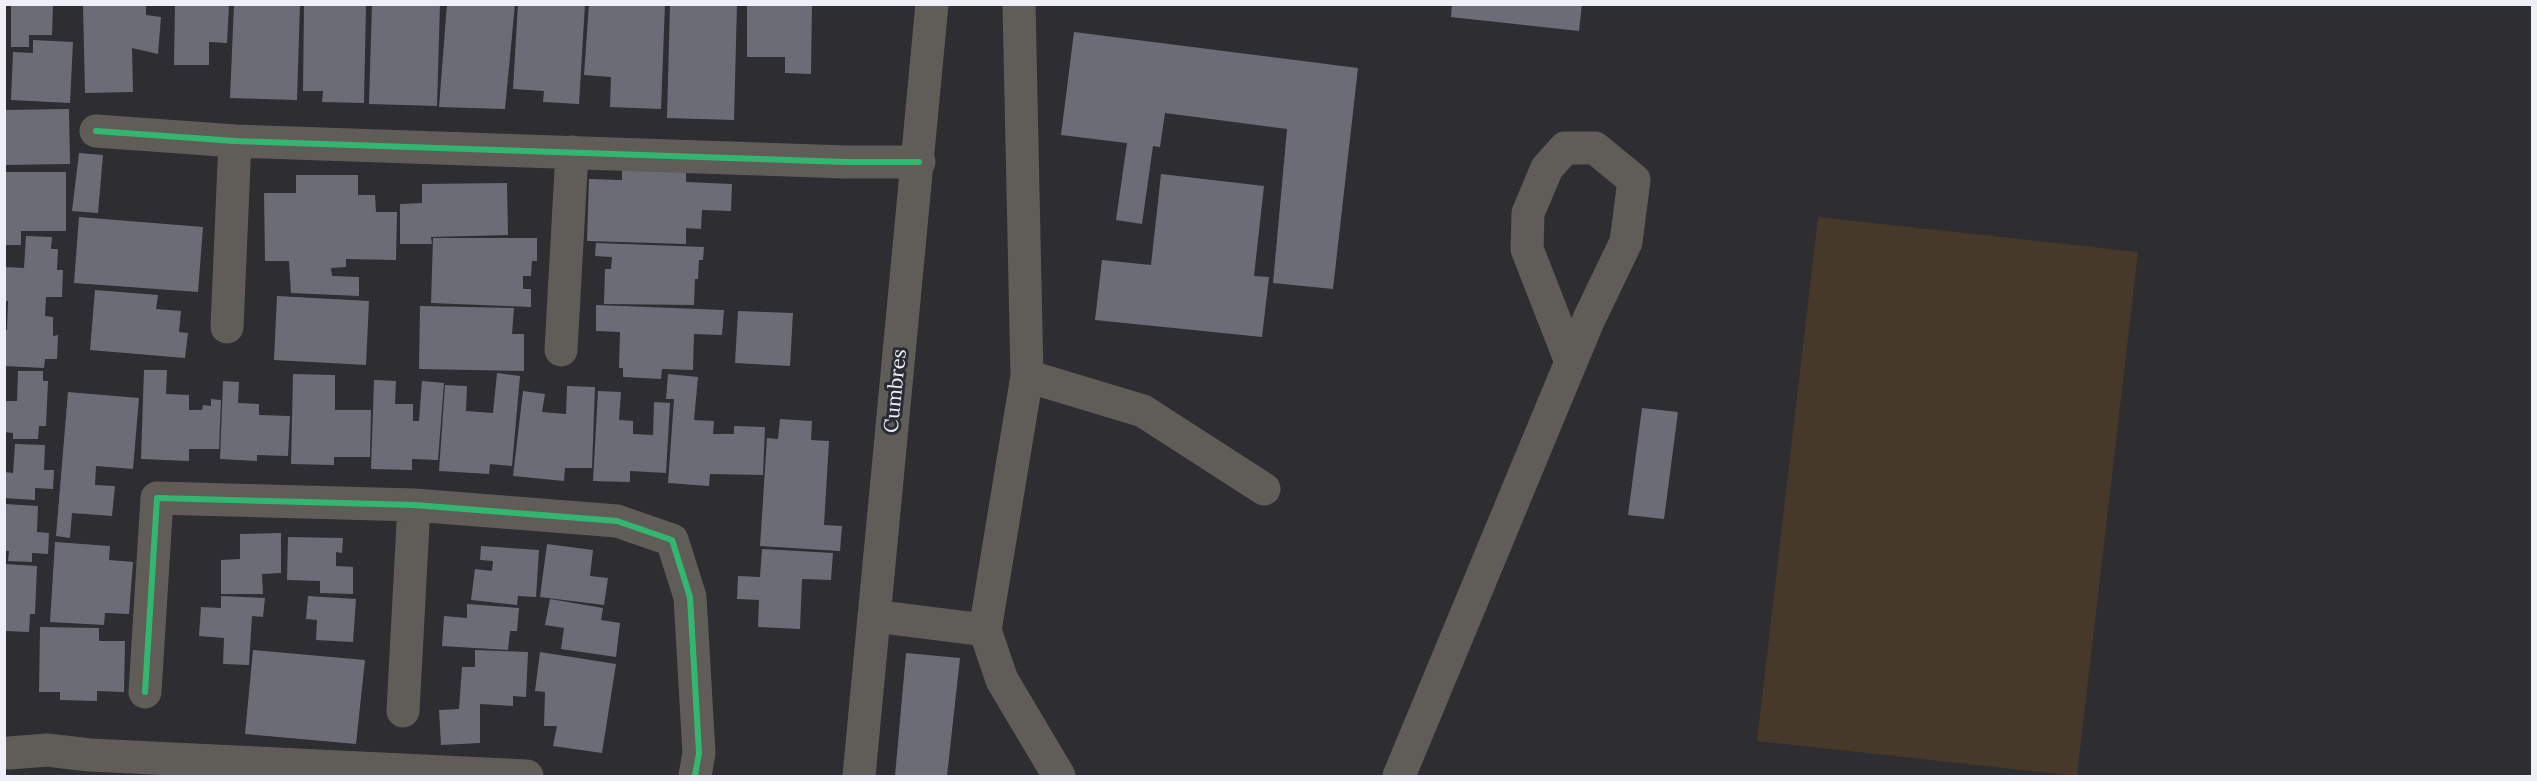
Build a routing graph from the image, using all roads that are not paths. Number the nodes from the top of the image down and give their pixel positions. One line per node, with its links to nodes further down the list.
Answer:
1 (932, 4): 6 (street, Cumbres)
2 (1019, 4): 10 (street)
3 (96, 131): 4 (street)
4 (235, 141): 5 (street); 7 (street)
5 (572, 152): 6 (street); 8 (street)
6 (919, 162): 13 (street, Cumbres)
7 (227, 327)
8 (561, 350)
9 (1571, 363): 9 (street); 25 (street)
10 (1027, 375): 11 (street); 14 (street)
11 (1264, 489)
12 (414, 505): 15 (street); 16 (street); 22 (street)
13 (874, 616): 14 (street); 23 (street, Cumbres)
14 (985, 630): 24 (street)
15 (145, 692)
16 (403, 711)
17 (7, 751): 18 (street); 20 (street)
18 (141, 767): 19 (street)
19 (409, 774): 21 (street)
20 (39, 777)
21 (528, 777)
22 (695, 777)
23 (859, 777)
24 (1059, 777)
25 (1399, 777)

